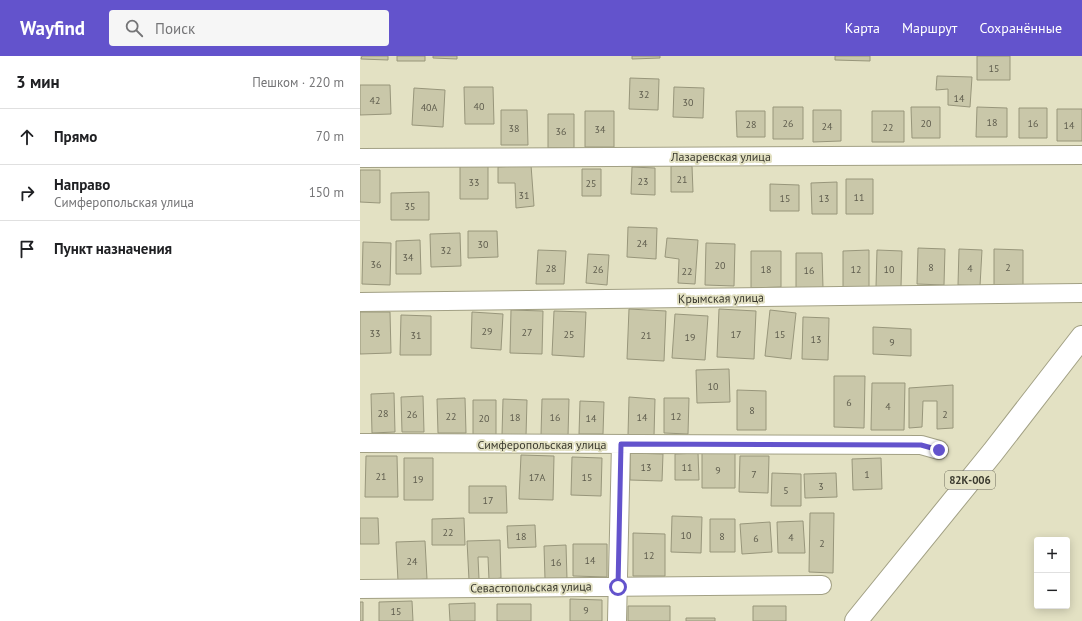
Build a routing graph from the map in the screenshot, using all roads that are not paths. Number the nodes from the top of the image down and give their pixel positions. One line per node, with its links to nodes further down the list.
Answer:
1 (1082, 155): 2 (street, Лазаревская улица)
2 (360, 158)
3 (1082, 293): 4 (street, Крымская улица)
4 (360, 302)
5 (1082, 337): 13 (main road, 82К-006)
6 (360, 443): 7 (street, Симферопольская улица)
7 (621, 444): 8 (street, Симферопольская улица); 10 (street)
8 (939, 450)
9 (822, 584): 10 (street, Севастопольская улица)
10 (618, 587): 11 (street, Севастопольская улица); 12 (street)
11 (360, 589)
12 (617, 621)
13 (856, 621)

